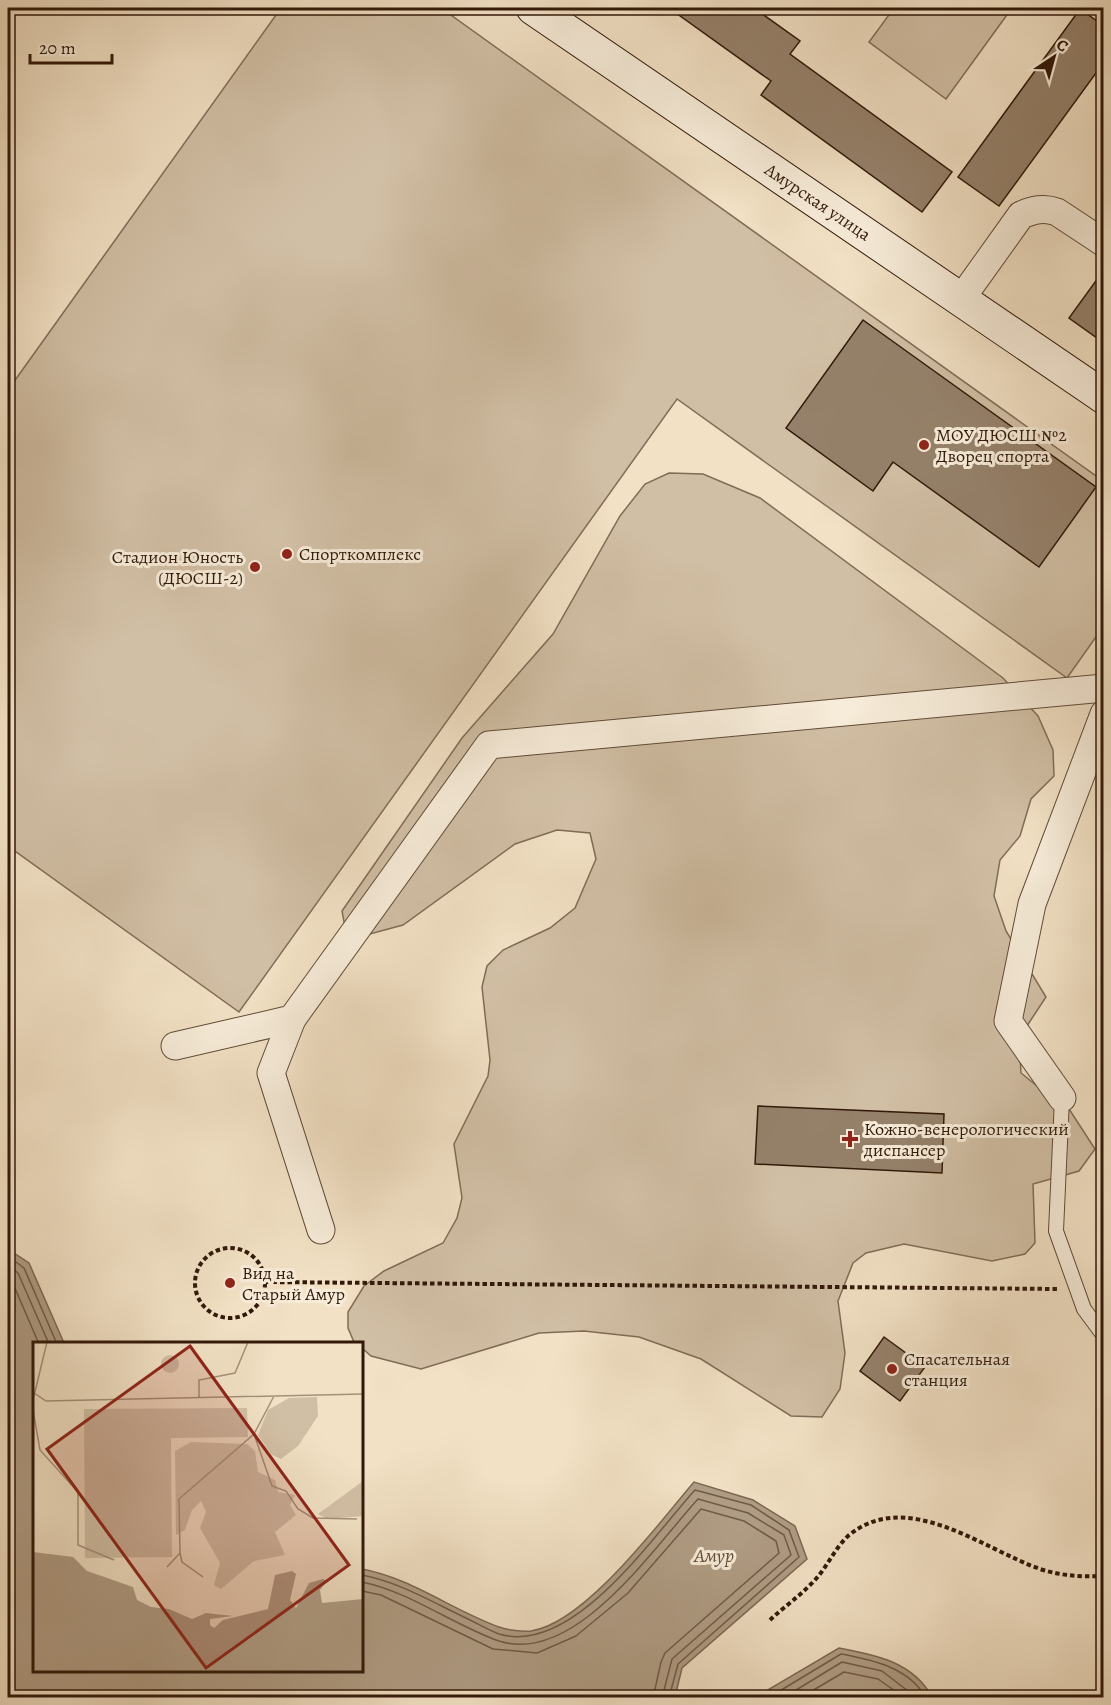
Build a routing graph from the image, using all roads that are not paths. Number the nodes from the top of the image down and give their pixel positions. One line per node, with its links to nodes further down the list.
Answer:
1 (533, 8): 3 (street, Амурская улица)
2 (1104, 243): 3 (street)
3 (961, 299): 4 (street, Амурская улица)
4 (1104, 397)
5 (1104, 688): 7 (street)
6 (1104, 714): 9 (street)
7 (292, 1019): 8 (street); 10 (street)
8 (175, 1046)
9 (1062, 1098): 11 (lane)
10 (321, 1230)
11 (1104, 1336)

